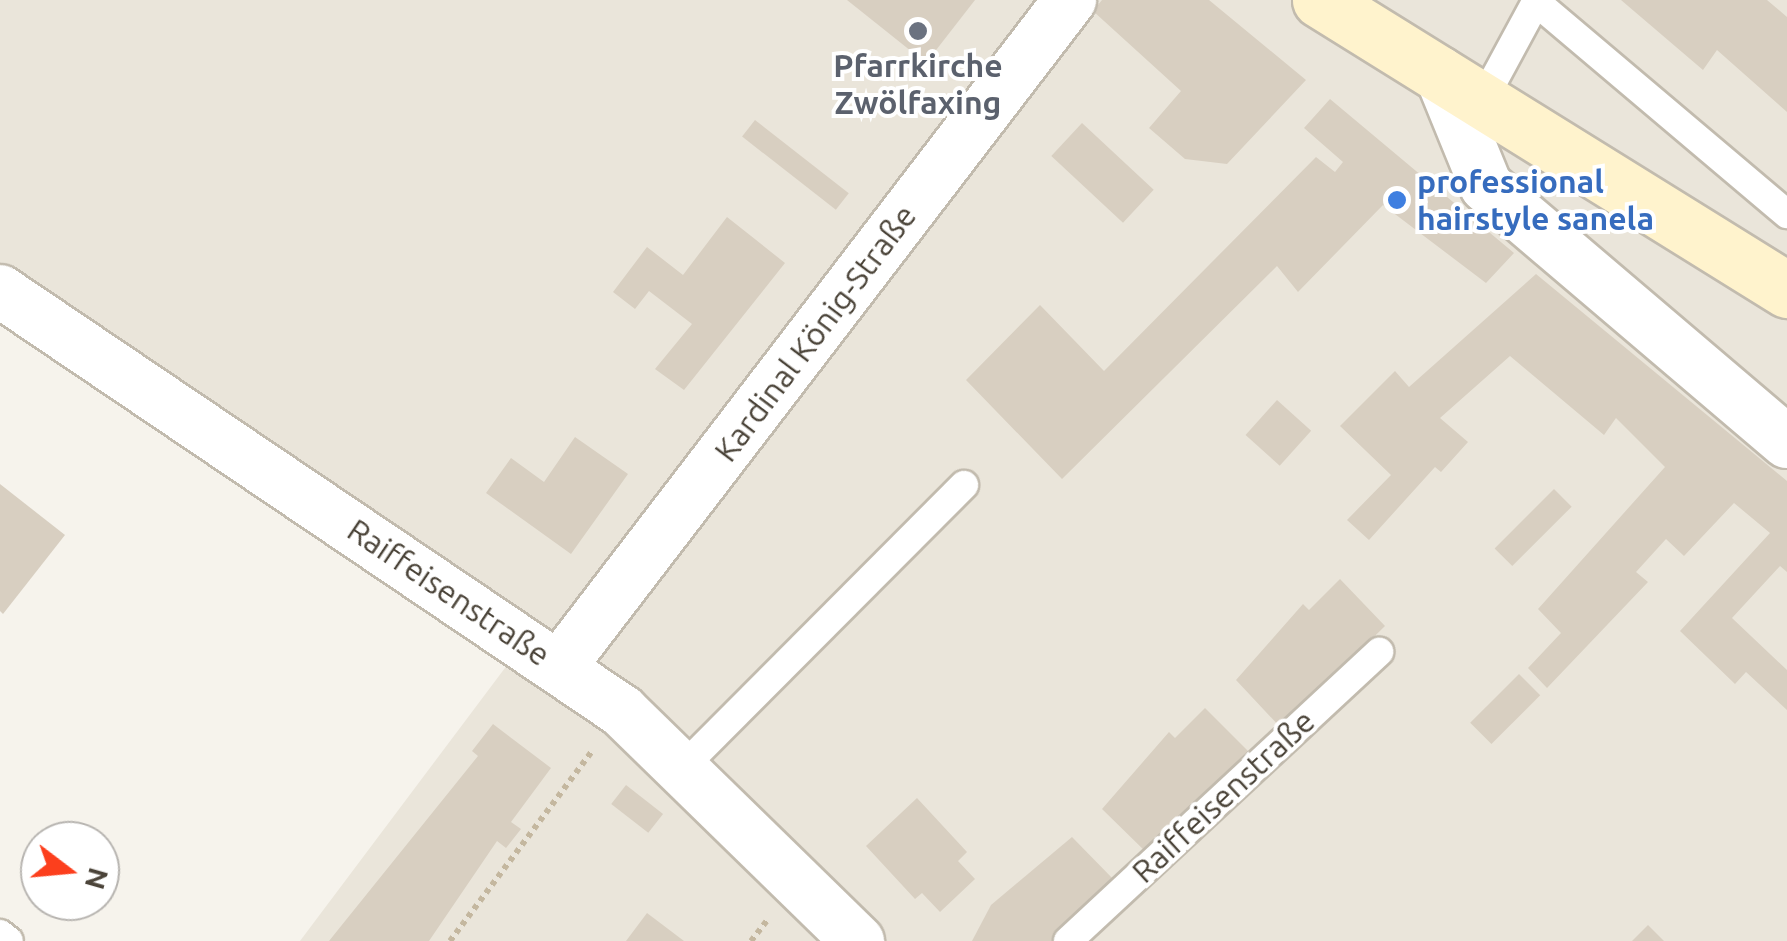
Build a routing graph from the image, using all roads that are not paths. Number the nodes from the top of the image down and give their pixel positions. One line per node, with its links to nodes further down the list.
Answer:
1 (1070, 0): 10 (street, Kardinal König-Straße)
2 (1320, 0): 3 (main road)
3 (1462, 86): 4 (lane); 5 (main road); 7 (street)
4 (1787, 214)
5 (1787, 290)
6 (0, 291): 10 (street, Raiffeisenstraße)
7 (1787, 442)
8 (964, 485): 11 (lane)
9 (1379, 652): 15 (lane, Raiffeisenstraße)
10 (560, 666): 11 (street, Raiffeisenstraße)
11 (686, 764): 14 (street, Raiffeisenstraße)
12 (0, 934): 13 (lane)
13 (9, 941)
14 (858, 941)
15 (1068, 941)

